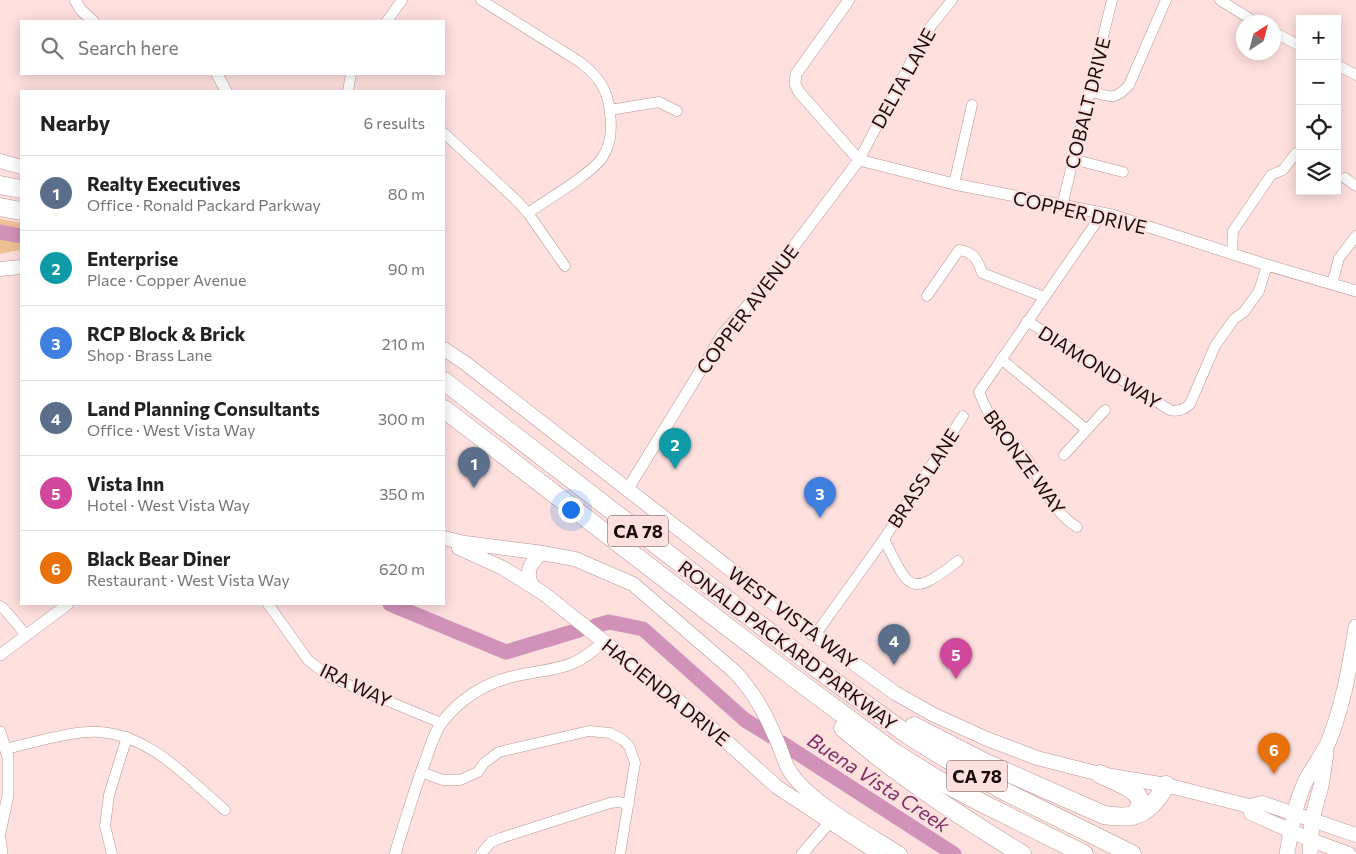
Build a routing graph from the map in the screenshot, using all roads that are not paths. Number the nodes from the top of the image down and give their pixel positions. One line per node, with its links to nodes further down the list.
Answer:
1 (75, 0): 10 (street)
2 (402, 0): 11 (street)
3 (481, 0): 22 (street)
4 (849, 0): 26 (street)
5 (952, 0): 26 (street, DELTA LANE)
6 (1112, 0): 20 (street, COBALT DRIVE)
7 (1166, 0): 20 (street)
8 (1220, 0): 9 (street)
9 (1244, 15)
10 (92, 20)
11 (388, 20)
12 (1281, 36): 13 (street)
13 (1296, 44)
14 (1341, 67): 17 (street)
15 (218, 75): 18 (street)
16 (351, 75): 19 (street)
17 (1356, 75)
18 (225, 90)
19 (348, 90)
20 (1089, 91): 27 (street, COBALT DRIVE)
21 (972, 105): 32 (street)
22 (610, 110): 23 (street); 39 (street)
23 (677, 111)
24 (445, 134): 39 (street)
25 (1296, 154): 42 (street)
26 (859, 160): 32 (street, COPPER DRIVE); 60 (street, COPPER AVENUE)
27 (1072, 160): 30 (street); 36 (street, COBALT DRIVE)
28 (0, 161): 29 (main road)
29 (20, 166)
30 (1123, 172)
31 (1345, 178): 34 (street)
32 (954, 184): 36 (street, COPPER DRIVE)
33 (0, 185): 35 (highway)
34 (1356, 186)
35 (20, 190)
36 (1062, 206): 40 (street, COPPER DRIVE)
37 (0, 207): 38 (highway)
38 (20, 211)
39 (528, 213): 44 (street)
40 (1102, 214): 42 (street, COPPER DRIVE); 50 (street)
41 (1356, 236): 47 (street)
42 (1232, 254): 43 (street, COPPER DRIVE)
43 (1267, 265): 47 (street, COPPER DRIVE); 51 (street, DIAMOND WAY)
44 (565, 266)
45 (20, 267): 46 (main road)
46 (0, 269)
47 (1332, 284): 48 (street, COPPER DRIVE)
48 (1356, 291)
49 (927, 296): 50 (street)
50 (1044, 297): 51 (street)
51 (1027, 321): 53 (street)
52 (445, 350): 60 (main road, WEST VISTA WAY)
53 (1001, 359): 58 (street); 61 (street, BRONZE WAY)
54 (445, 382): 77 (highway, RONALD PACKARD PARKWAY / CA 78)
55 (445, 410): 76 (highway, RONALD PACKARD PARKWAY / CA 78)
56 (1105, 410): 58 (street)
57 (963, 416): 63 (street, BRASS LANE)
58 (1087, 430): 59 (street)
59 (1064, 455)
60 (629, 491): 73 (main road, WEST VISTA WAY)
61 (1077, 527)
62 (445, 538): 65 (main road, HACIENDA DRIVE)
63 (884, 539): 66 (street, BRASS LANE); 73 (street, BRASS LANE)
64 (445, 543): 67 (main road, HACIENDA DRIVE)
65 (542, 553): 67 (main road); 91 (main road, HACIENDA DRIVE)
66 (958, 561)
67 (532, 586): 74 (main road, HACIENDA DRIVE)
68 (67, 605): 72 (street)
69 (269, 605): 78 (street, IRA WAY)
70 (0, 606): 72 (street)
71 (1356, 628): 81 (main road)
72 (26, 635): 75 (street)
73 (815, 635): 84 (main road, WEST VISTA WAY)
74 (604, 641): 78 (street); 91 (main road, HACIENDA DRIVE)
75 (0, 655)
76 (794, 678): 106 (highway); 107 (highway, RONALD PACKARD PARKWAY / CA 78)
77 (832, 681): 90 (highway); 108 (highway, RONALD PACKARD PARKWAY / CA 78)
78 (441, 722): 83 (street)
79 (0, 732): 82 (street)
80 (127, 737): 82 (street); 88 (street); 99 (street)
81 (1327, 745): 89 (main road); 92 (main road)
82 (5, 749): 94 (street)
83 (421, 772): 86 (street); 100 (street)
84 (1100, 774): 85 (main road, WEST VISTA WAY); 90 (highway)
85 (1166, 785): 87 (main road, WEST VISTA WAY); 90 (highway)
86 (629, 804): 101 (street); 102 (street)
87 (1248, 806): 89 (main road, WEST VISTA WAY); 93 (main road, WEST VISTA WAY)
88 (225, 810)
89 (1294, 813): 92 (main road, WEST VISTA WAY); 93 (main road)
90 (1133, 816)
91 (834, 818): 103 (street); 104 (main road, HACIENDA DRIVE); 105 (main road, HACIENDA DRIVE)
92 (1312, 819): 95 (main road, WEST VISTA WAY); 97 (main road)
93 (1291, 830): 97 (main road, WEST VISTA WAY); 109 (main road)
94 (0, 833)
95 (1356, 835)
96 (0, 839): 98 (street)
97 (1310, 847): 110 (main road, WEST VISTA WAY)
98 (2, 854)
99 (112, 854)
100 (395, 854)
101 (481, 854)
102 (620, 854)
103 (802, 854)
104 (880, 854)
105 (900, 854)
106 (1022, 854)
107 (1084, 854)
108 (1132, 854)
109 (1287, 854)
110 (1349, 854)

